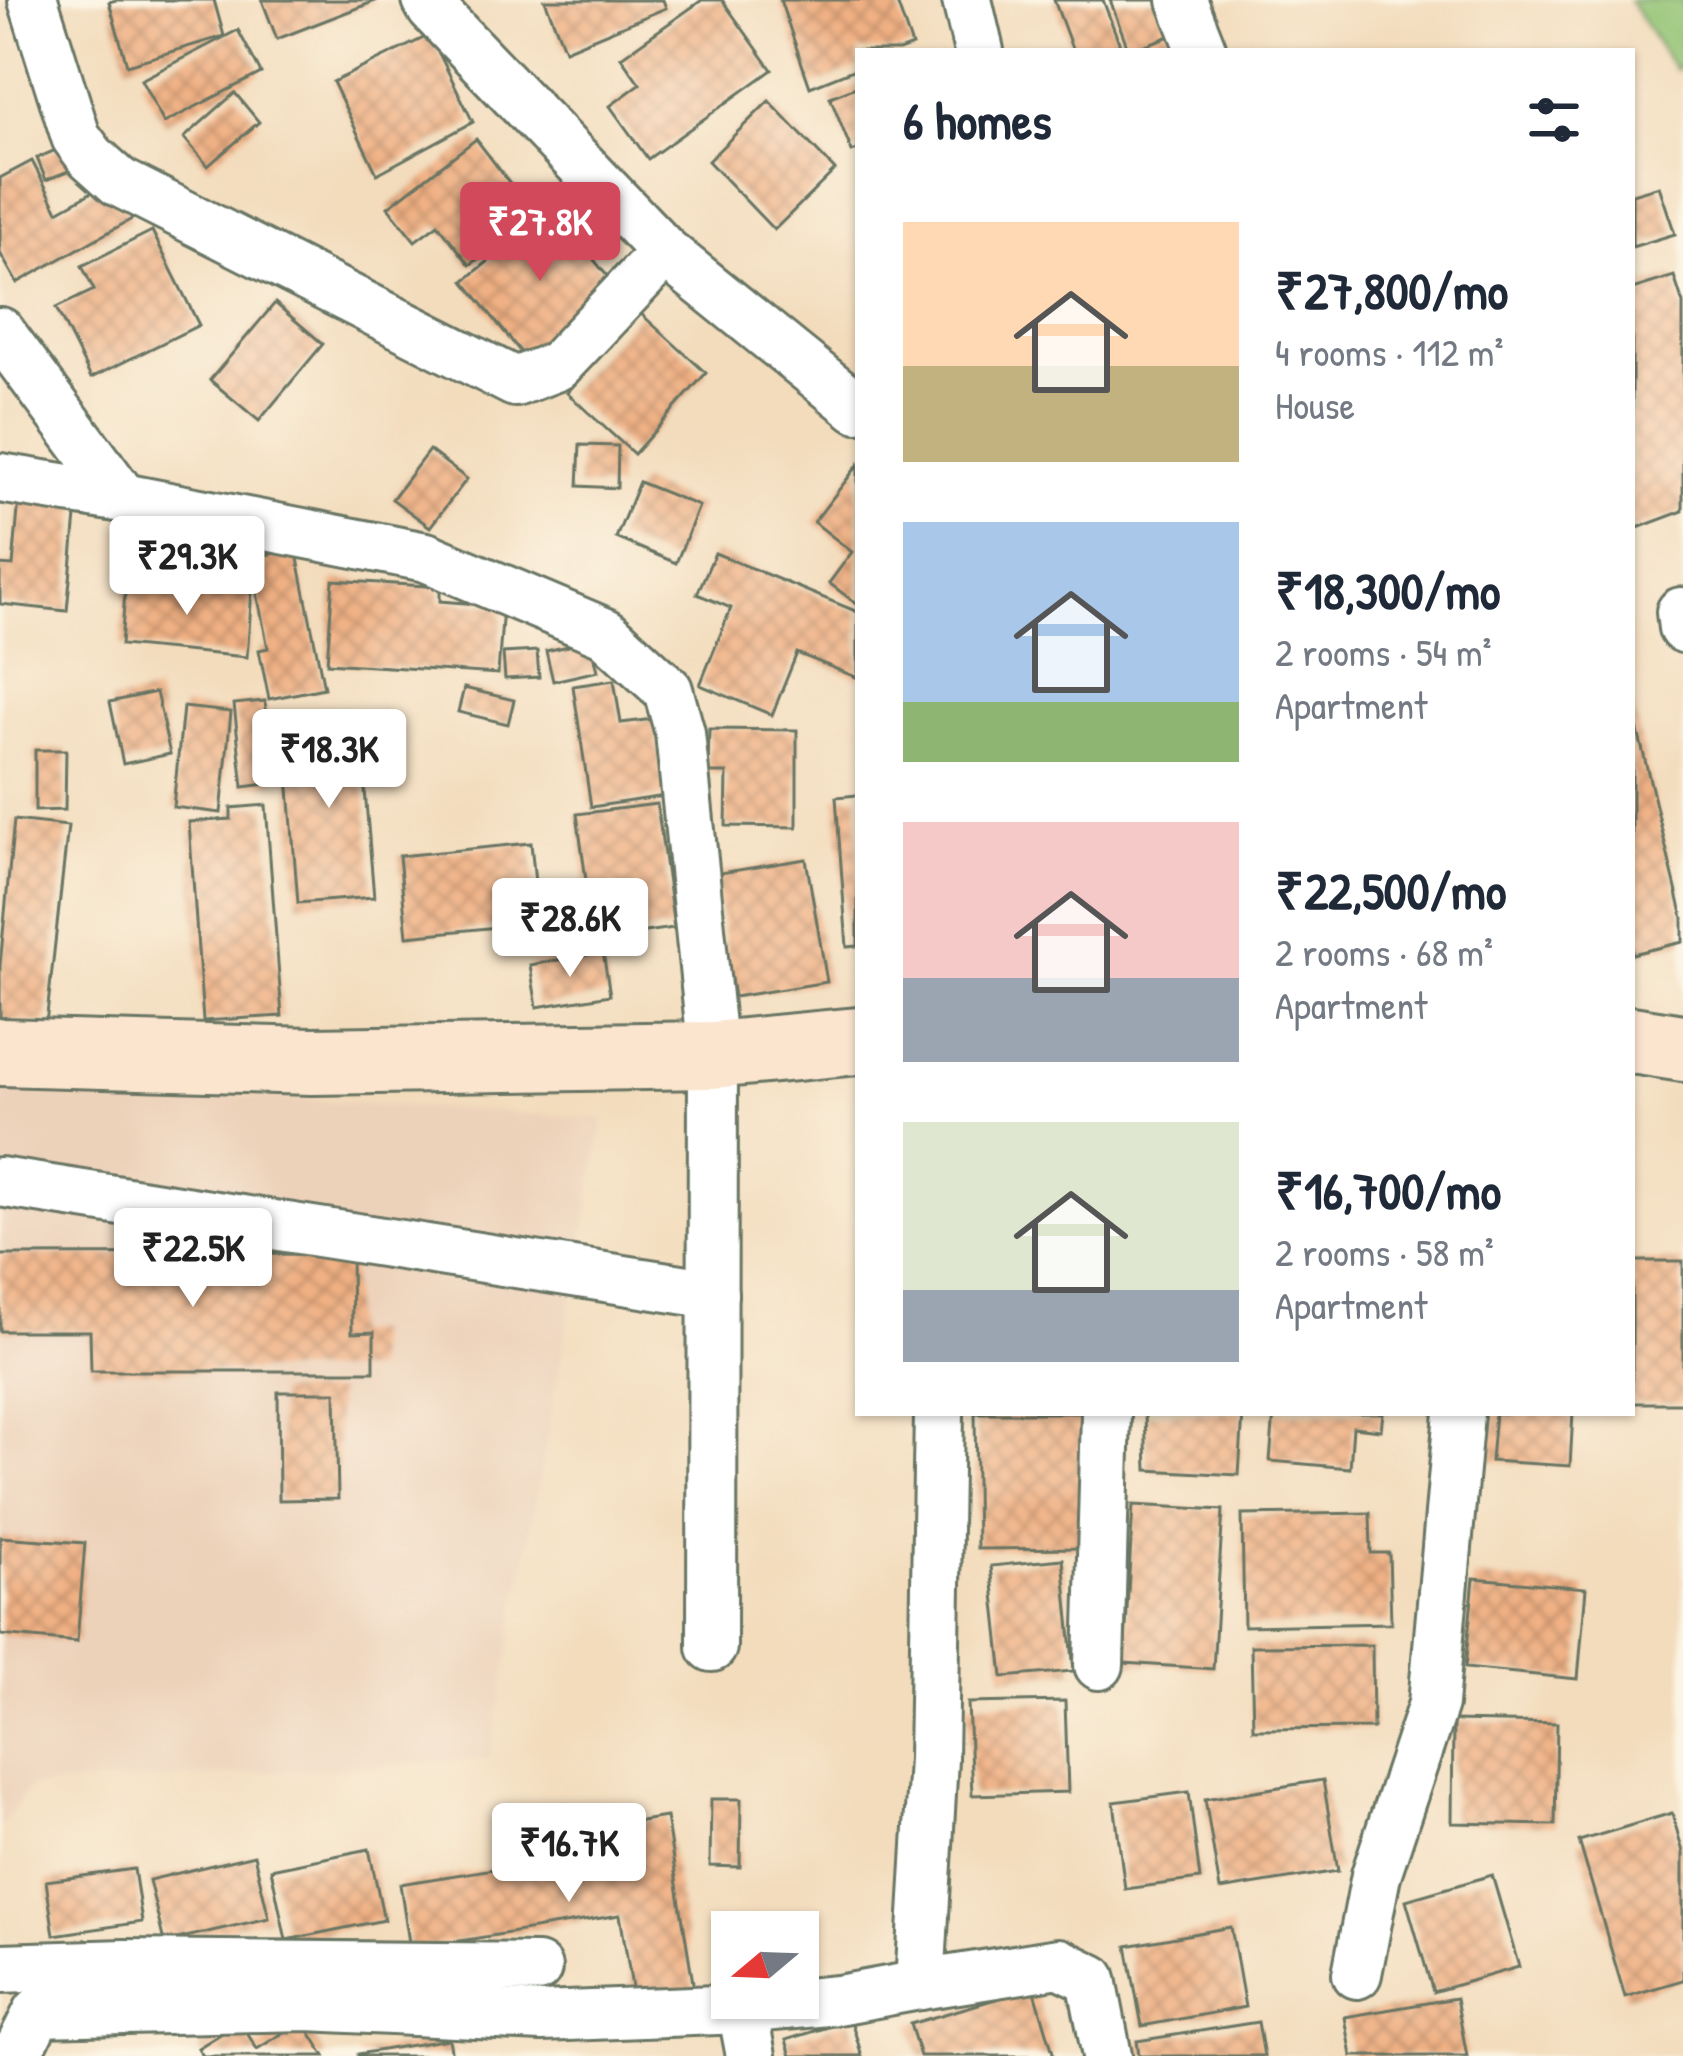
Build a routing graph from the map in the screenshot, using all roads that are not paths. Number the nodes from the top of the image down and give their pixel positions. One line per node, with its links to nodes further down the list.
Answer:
1 (34, 0): 7 (street)
2 (428, 0): 7 (street)
3 (967, 0): 5 (street)
4 (1182, 0): 6 (street)
5 (978, 48)
6 (1201, 48)
7 (664, 252): 9 (street)
8 (0, 332): 11 (street)
9 (855, 406)
10 (0, 478): 11 (street)
11 (123, 498): 16 (street)
12 (1635, 1040): 14 (main road)
13 (855, 1041): 16 (main road)
14 (1683, 1048)
15 (0, 1052): 16 (main road)
16 (713, 1054): 18 (street)
17 (0, 1182): 18 (street)
18 (712, 1294): 22 (street)
19 (939, 1416): 27 (street)
20 (1106, 1416): 23 (street)
21 (1460, 1416): 26 (street)
22 (712, 1647)
23 (1099, 1665)
24 (0, 1968): 25 (street)
25 (537, 1968)
26 (1357, 1974)
27 (920, 1984): 28 (street); 30 (street)
28 (746, 2033): 29 (street)
29 (16, 2056)
30 (1107, 2056)

